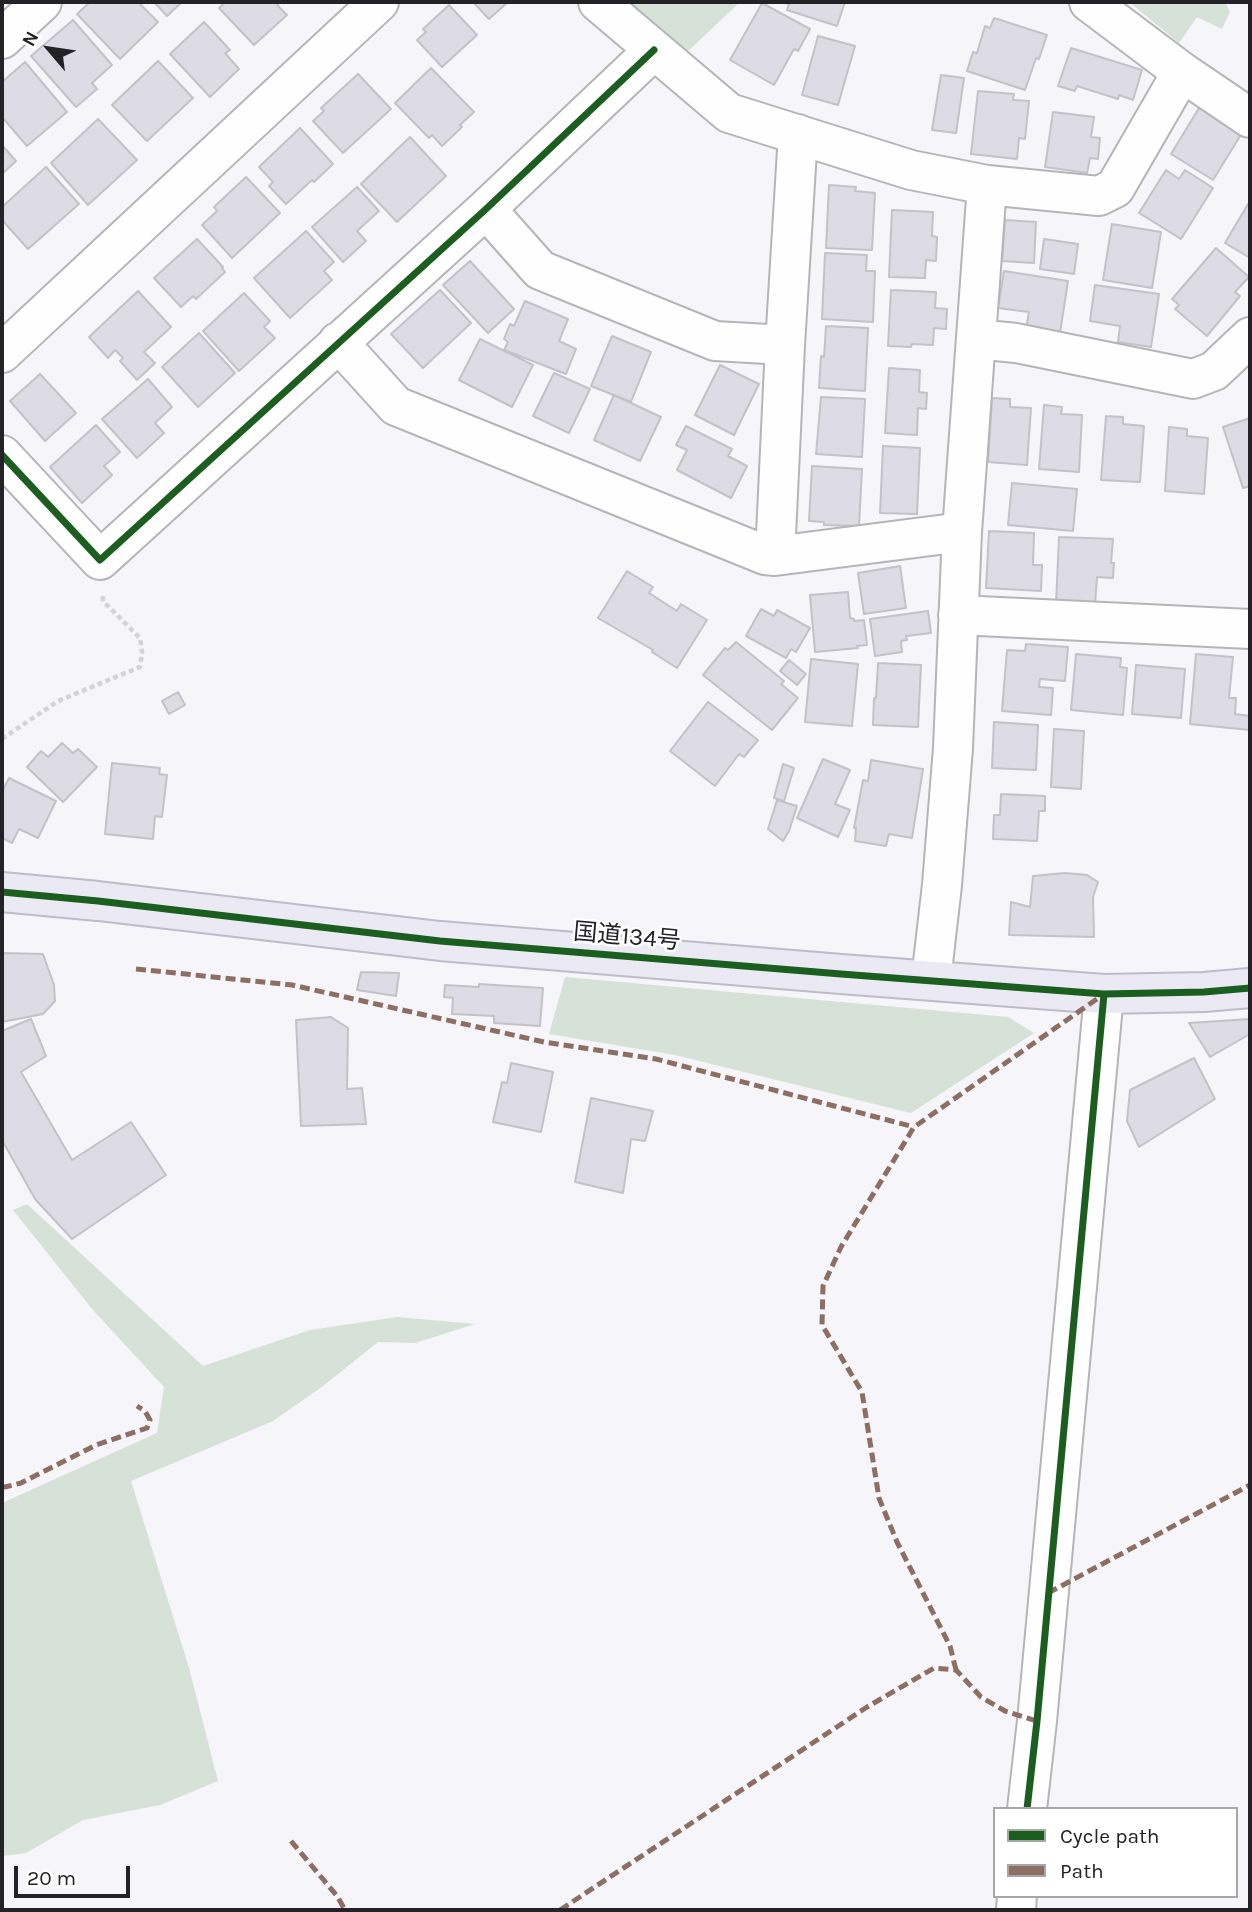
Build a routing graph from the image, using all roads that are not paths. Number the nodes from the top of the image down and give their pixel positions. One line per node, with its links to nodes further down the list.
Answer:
1 (42, 2): 5 (street)
2 (379, 2): 16 (street)
3 (597, 2): 6 (street)
4 (1089, 2): 7 (street)
5 (2, 39)
6 (654, 50): 9 (street); 11 (street)
7 (1182, 72): 8 (street); 10 (street)
8 (1250, 118)
9 (799, 134): 10 (street); 15 (street)
10 (987, 185): 13 (street)
11 (486, 209): 14 (street); 15 (street)
12 (1250, 337): 13 (street)
13 (976, 339): 18 (street)
14 (338, 342): 17 (street); 19 (street)
15 (785, 345): 19 (street)
16 (2, 354)
17 (2, 455)
18 (962, 532): 19 (street); 20 (street)
19 (775, 556)
20 (958, 615): 21 (street); 23 (street)
21 (1250, 629)
22 (2, 892): 23 (highway, 国道134号)
23 (932, 980): 25 (highway, 国道134号)
24 (1250, 988): 25 (highway, 国道134号)
25 (1104, 993): 26 (street)
26 (1027, 1807)

